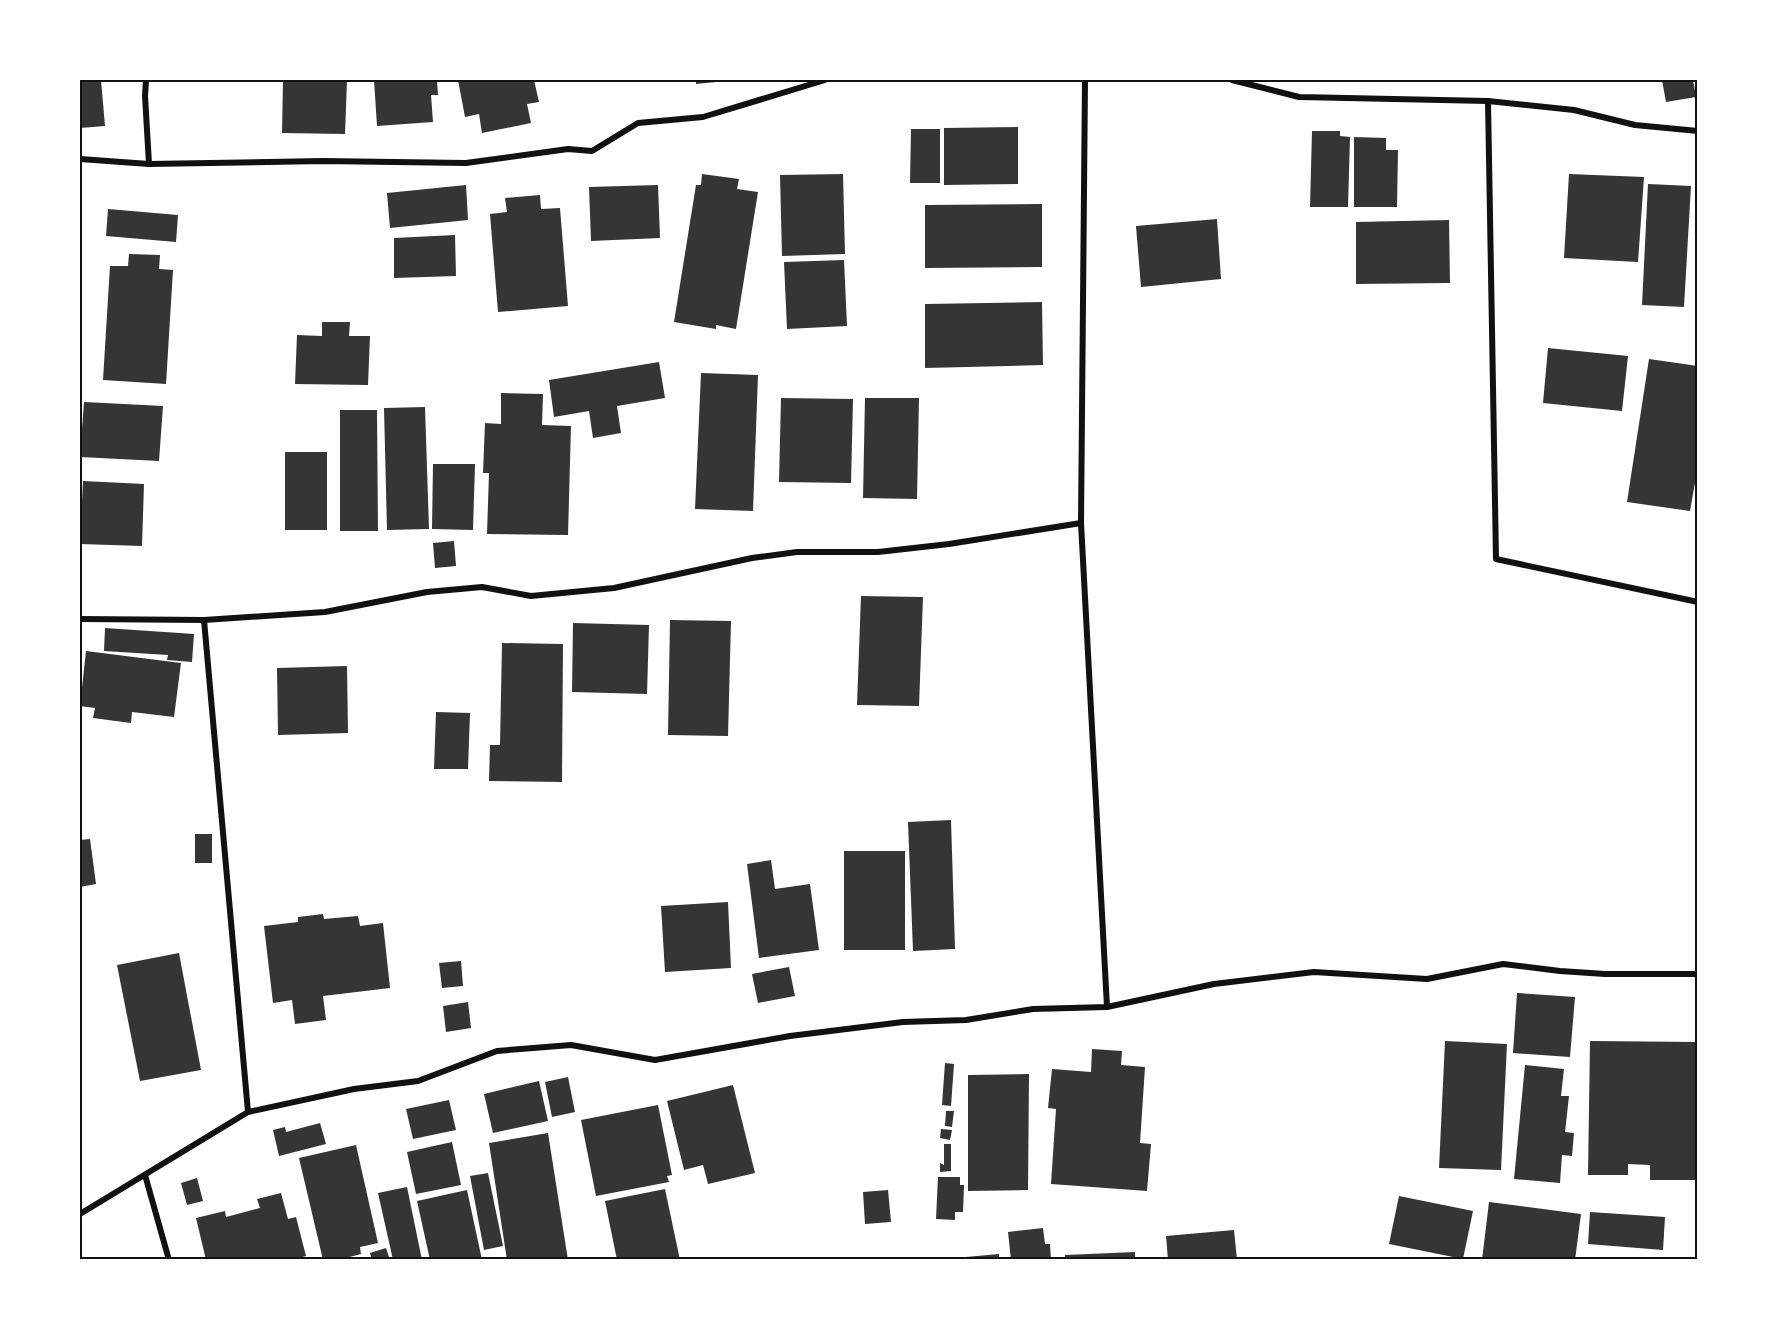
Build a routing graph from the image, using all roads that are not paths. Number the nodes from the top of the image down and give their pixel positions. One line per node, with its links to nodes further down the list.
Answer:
1 (146, 80): 8 (street)
2 (825, 80): 8 (street)
3 (1085, 80): 9 (street)
4 (1232, 80): 5 (street)
5 (1488, 101): 6 (street); 10 (street)
6 (1698, 130)
7 (80, 159): 8 (street)
8 (149, 164)
9 (1081, 523): 12 (street); 14 (street)
10 (1698, 603)
11 (80, 619): 12 (street)
12 (204, 620): 15 (street)
13 (1698, 974): 14 (street)
14 (1107, 1007): 15 (street)
15 (248, 1112): 16 (street)
16 (145, 1175): 17 (street); 18 (street)
17 (80, 1214)
18 (169, 1260)

